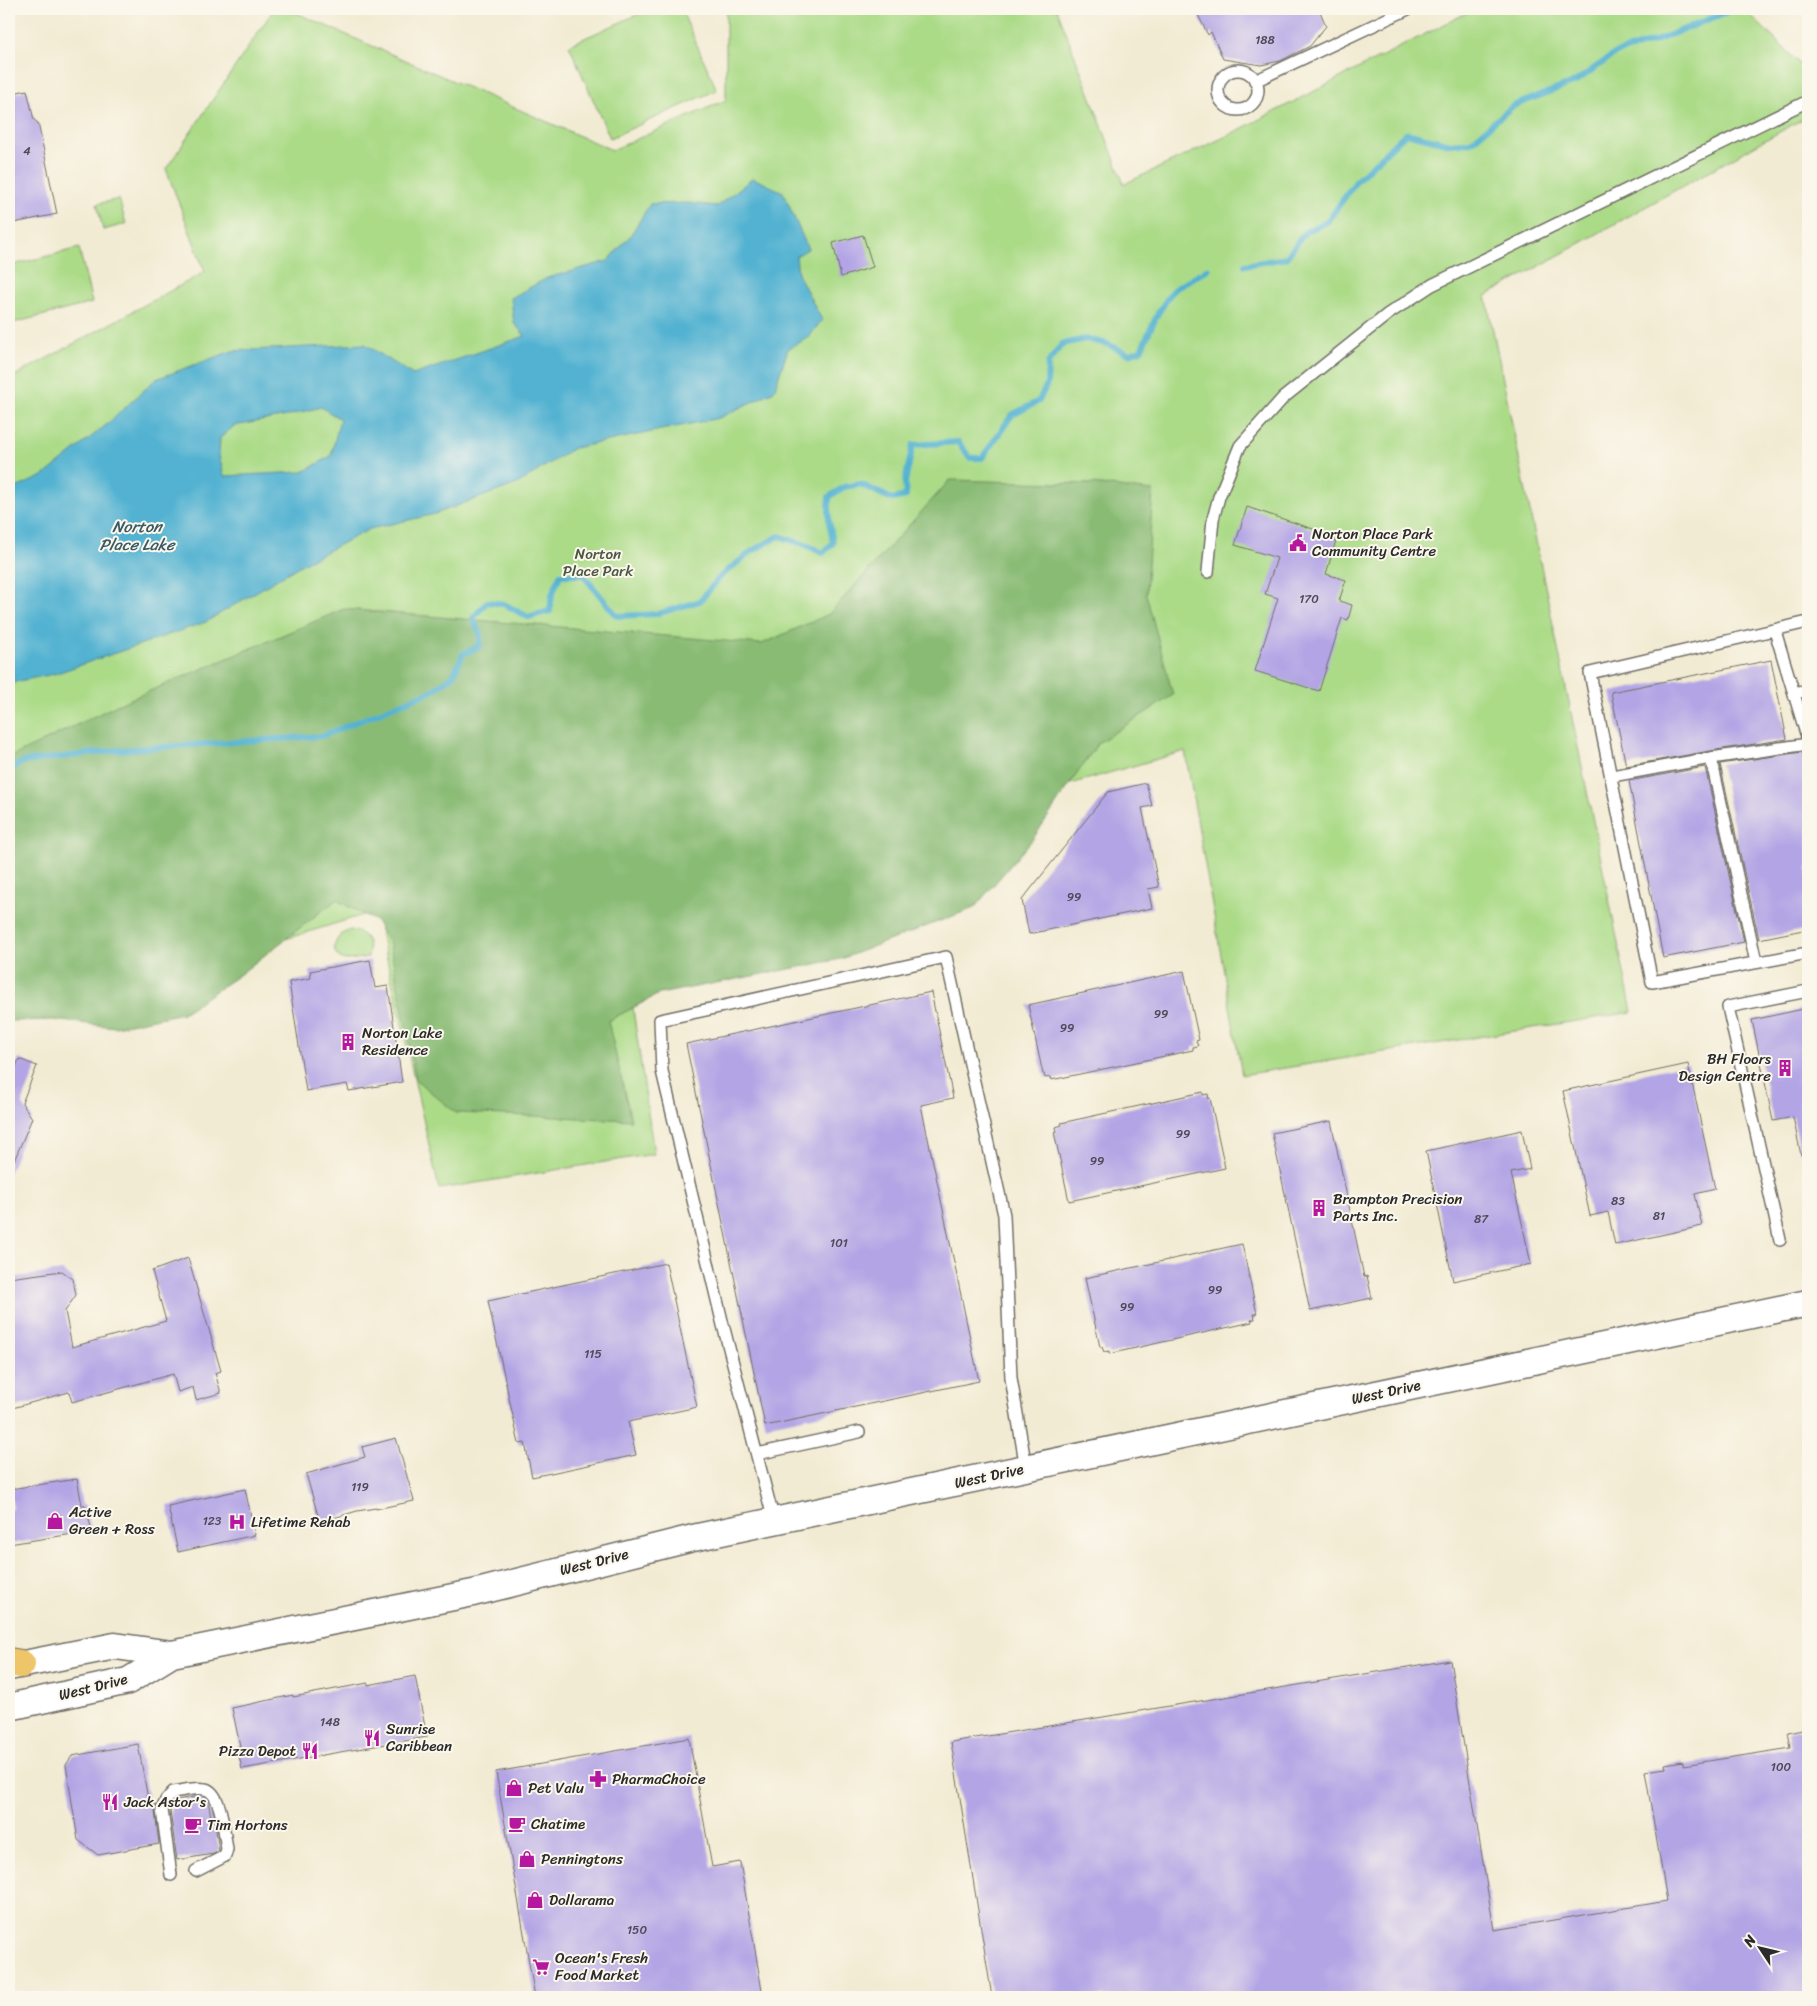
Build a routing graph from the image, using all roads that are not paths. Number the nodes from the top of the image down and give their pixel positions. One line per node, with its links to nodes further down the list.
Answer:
1 (1408, 9): 2 (lane)
2 (1255, 81)
3 (1808, 101): 4 (lane)
4 (1208, 572)
5 (1808, 622): 6 (lane)
6 (1775, 631): 8 (lane); 12 (lane)
7 (1808, 690): 8 (lane)
8 (1794, 693): 9 (lane)
9 (1808, 740)
10 (1808, 744): 11 (lane)
11 (1711, 758): 12 (lane); 14 (lane)
12 (1612, 776): 14 (lane)
13 (1808, 952): 14 (lane)
14 (1756, 962)
15 (1808, 991): 16 (lane)
16 (1780, 1240)
17 (1808, 1304): 20 (street, West Drive)
18 (859, 1432): 19 (lane)
19 (757, 1454): 20 (lane); 21 (lane)
20 (1026, 1468): 21 (street, West Drive)
21 (774, 1520): 22 (street, West Drive)
22 (172, 1654): 23 (street, West Drive); 24 (street, West Drive)
23 (13, 1664)
24 (9, 1707)
25 (196, 1871): 26 (lane)
26 (171, 1875)

